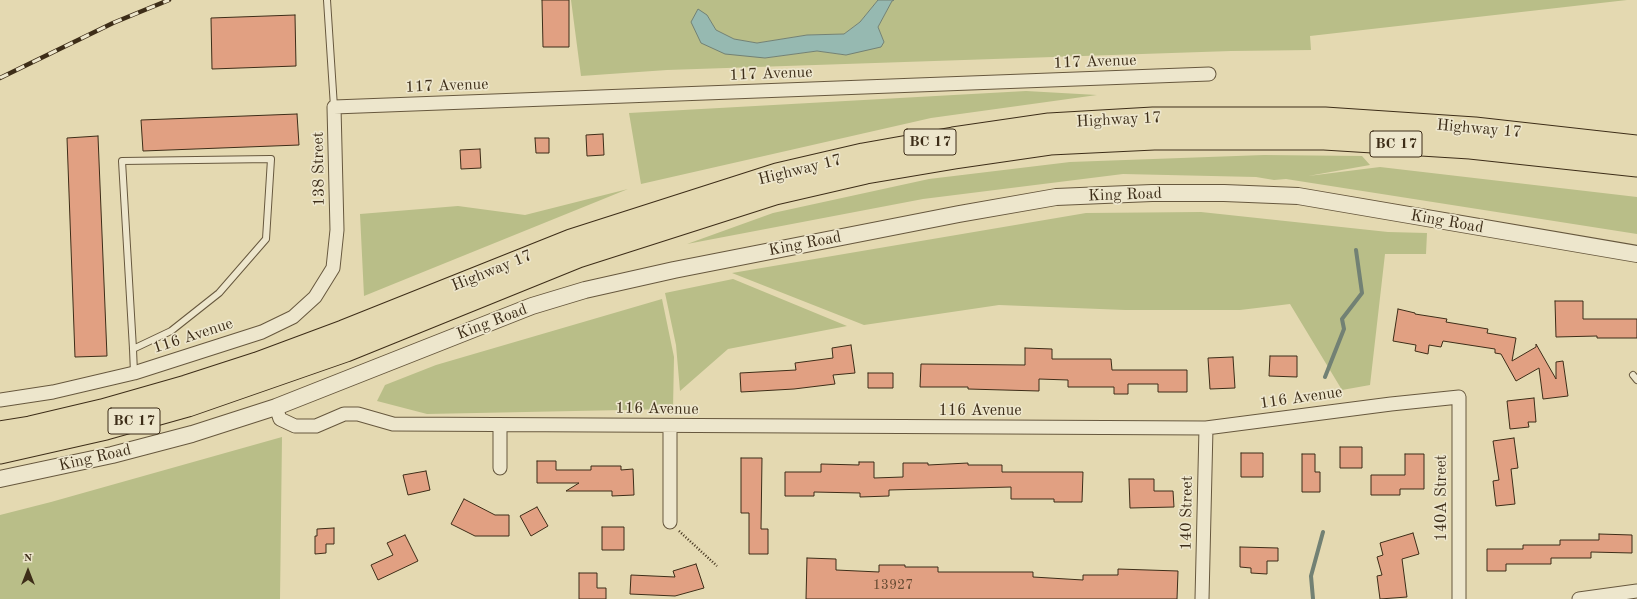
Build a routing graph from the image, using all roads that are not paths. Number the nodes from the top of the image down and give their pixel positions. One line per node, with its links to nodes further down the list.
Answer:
1 (327, 0): 3 (lane)
2 (1209, 74): 3 (street, 117 Avenue)
3 (334, 107): 6 (street, 138 Street)
4 (1637, 146): 16 (highway, Highway 17 / BC 17)
5 (1637, 166): 17 (highway, Highway 17 / BC 17)
6 (337, 230): 9 (street, 116 Avenue)
7 (1637, 254): 12 (street, King Road)
8 (133, 349): 8 (lane); 9 (lane)
9 (134, 373): 11 (street, 116 Avenue)
10 (1459, 397): 15 (street, 116 Avenue); 23 (street, 140A Street)
11 (0, 400)
12 (276, 407): 13 (street, 116 Avenue); 19 (street, King Road)
13 (500, 425): 14 (street, 116 Avenue); 18 (street)
14 (670, 426): 15 (street, 116 Avenue); 20 (street)
15 (1206, 428): 22 (street, 140 Street)
16 (0, 432)
17 (0, 453)
18 (500, 468)
19 (0, 479)
20 (670, 522)
21 (1637, 591): 24 (street)
22 (1202, 599)
23 (1459, 599)
24 (1579, 599)

